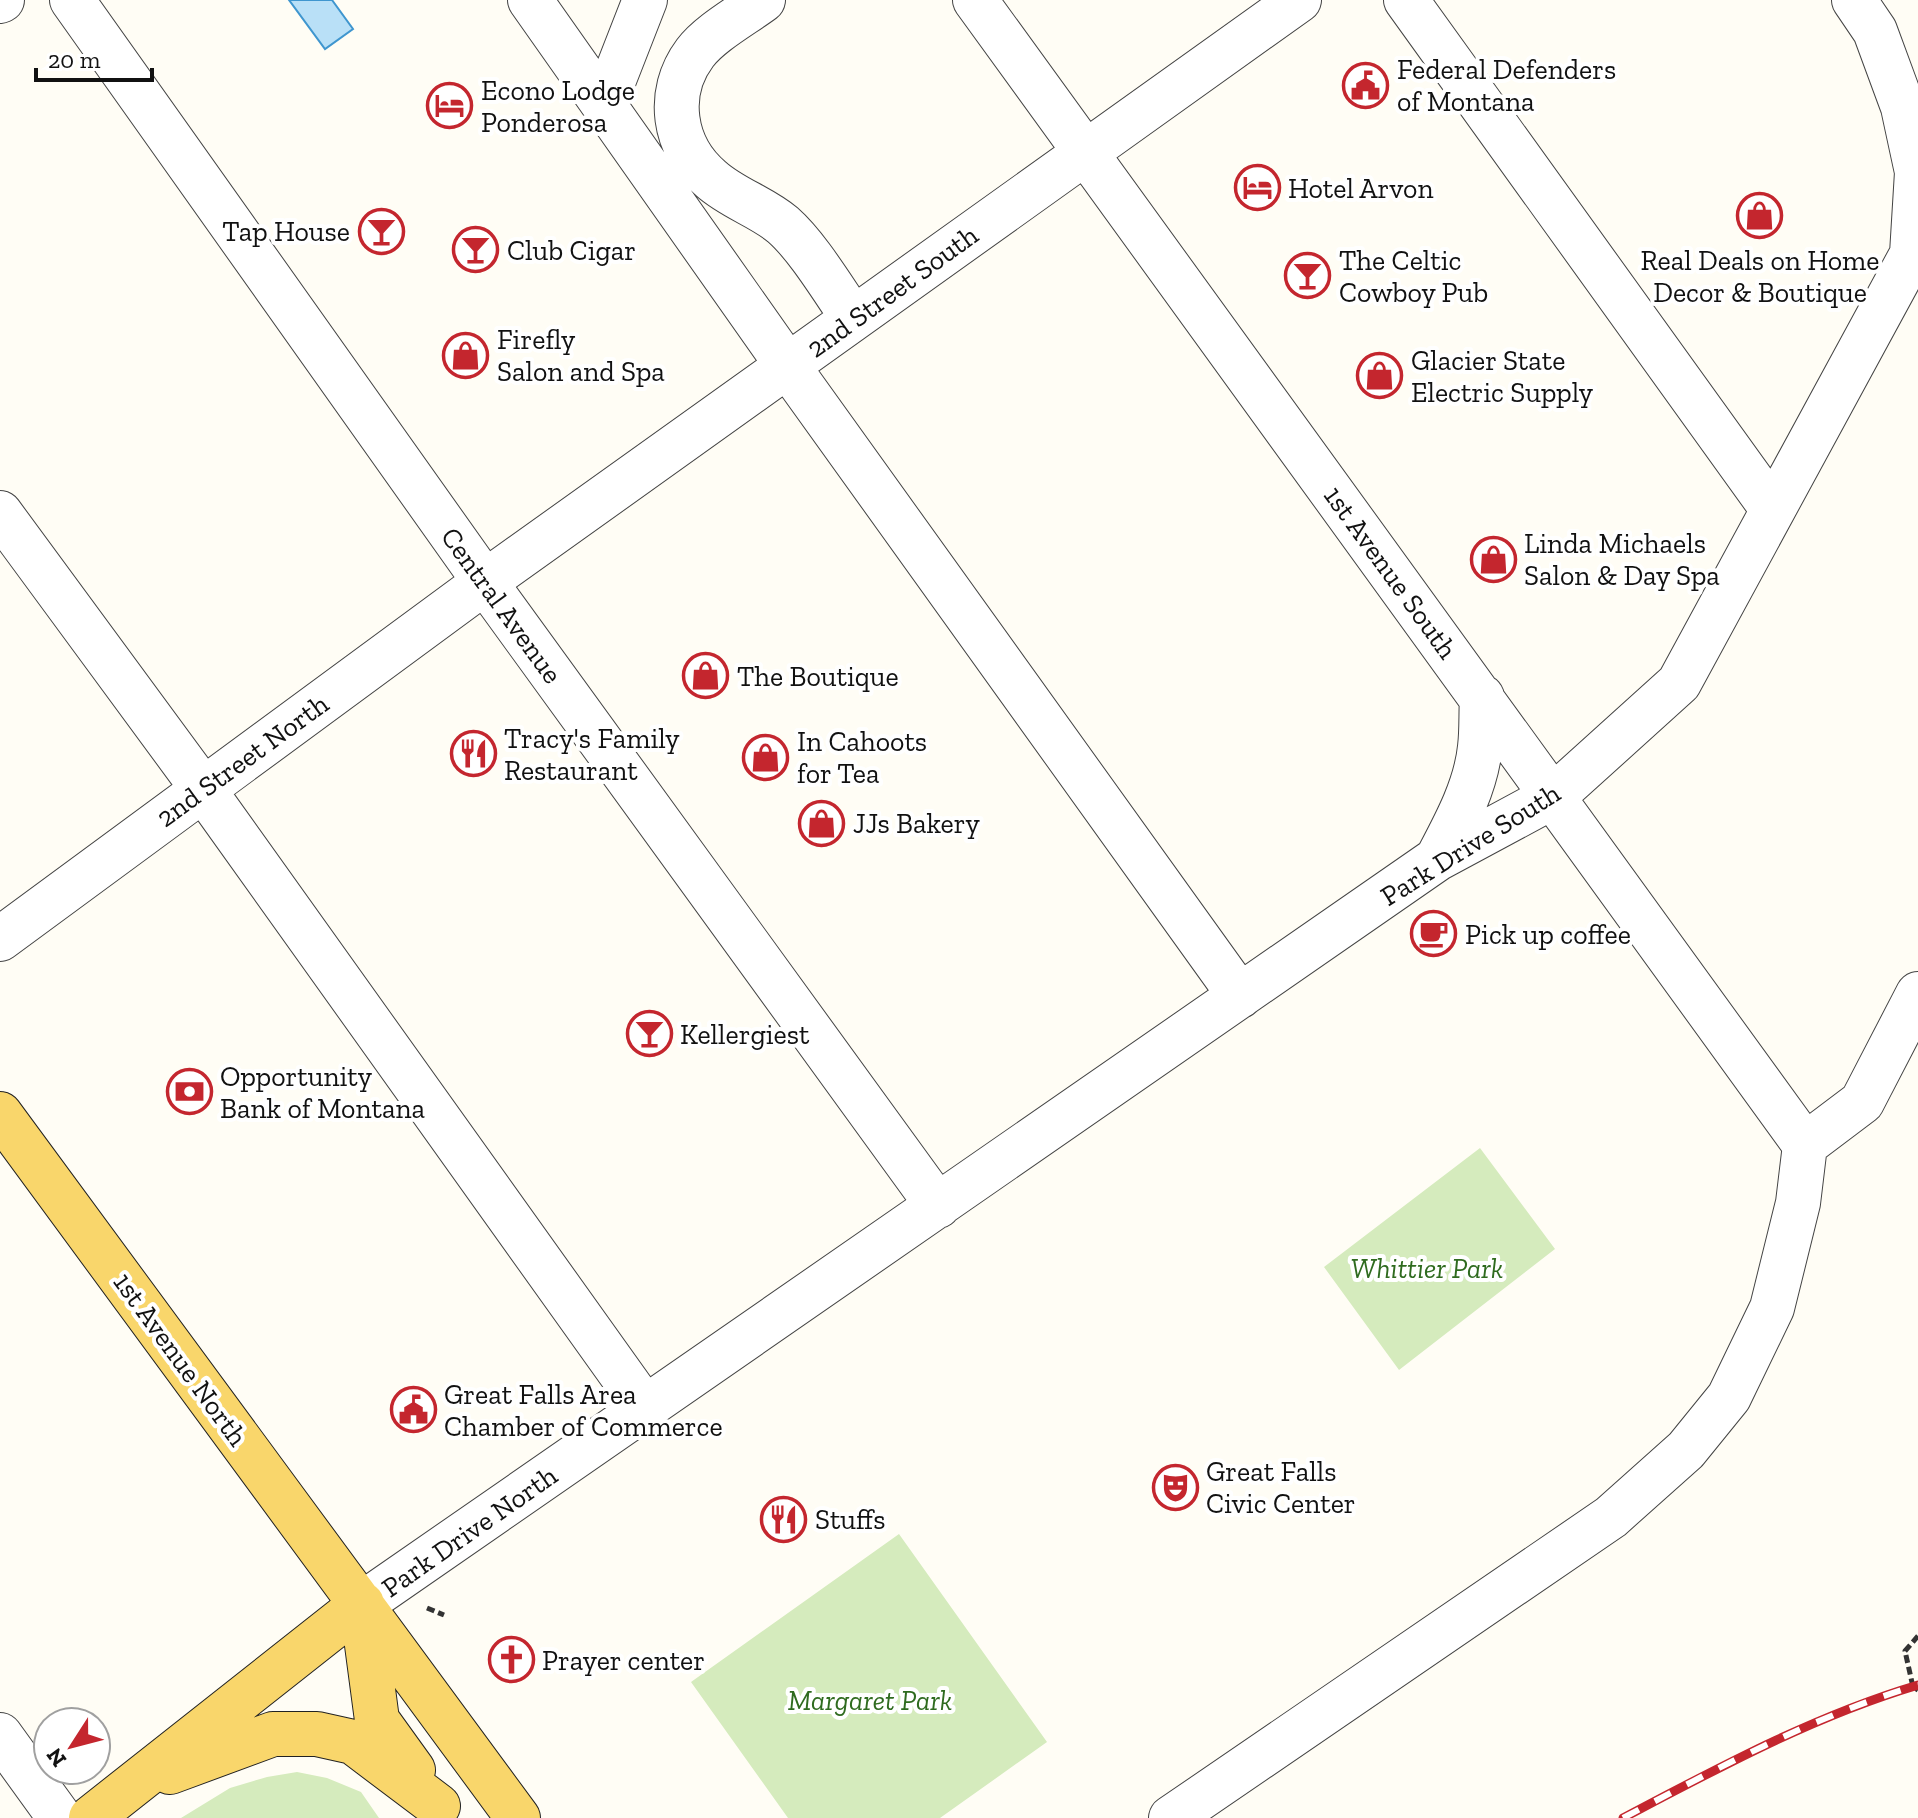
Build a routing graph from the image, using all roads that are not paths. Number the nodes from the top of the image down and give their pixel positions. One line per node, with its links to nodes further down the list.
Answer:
1 (72, 0): 16 (street, Central Avenue)
2 (530, 0): 9 (street)
3 (645, 0): 9 (street)
4 (763, 0): 12 (street)
5 (975, 0): 10 (street, 1st Avenue South)
6 (1299, 0): 10 (street, 2nd Street South)
7 (1406, 0): 14 (street)
8 (1854, 0): 11 (street, Park Drive South)
9 (604, 105): 13 (street)
10 (1085, 153): 12 (street, 2nd Street South); 17 (street, 1st Avenue South)
11 (1917, 172): 14 (street, Park Drive South)
12 (853, 318): 13 (street, 2nd Street South)
13 (787, 365): 16 (street, 2nd Street South); 23 (street)
14 (1773, 510): 19 (street, Park Drive South)
15 (0, 513): 18 (street)
16 (485, 582): 18 (street, 2nd Street North); 26 (street, Central Avenue)
17 (1482, 697): 19 (street, 1st Avenue South); 20 (street)
18 (203, 789): 21 (street, 2nd Street North); 27 (street)
19 (1554, 796): 20 (street, Park Drive South); 25 (street, 1st Avenue South)
20 (1437, 859): 23 (street, Park Drive South)
21 (0, 939)
22 (1918, 994): 25 (street)
23 (1240, 996): 26 (street, Park Drive South)
24 (0, 1114): 28 (main road, 1st Avenue North)
25 (1805, 1145): 35 (street)
26 (938, 1206): 27 (street, Park Drive North)
27 (646, 1409): 28 (street, Park Drive North)
28 (362, 1604): 30 (main road, Park Drive North); 31 (main road, 1st Avenue North); 34 (main road, 1st Avenue North)
29 (0, 1735): 32 (street)
30 (134, 1785): 31 (main road); 33 (main road, Park Drive North)
31 (442, 1812)
32 (60, 1818)
33 (91, 1818)
34 (518, 1818)
35 (1171, 1818)

